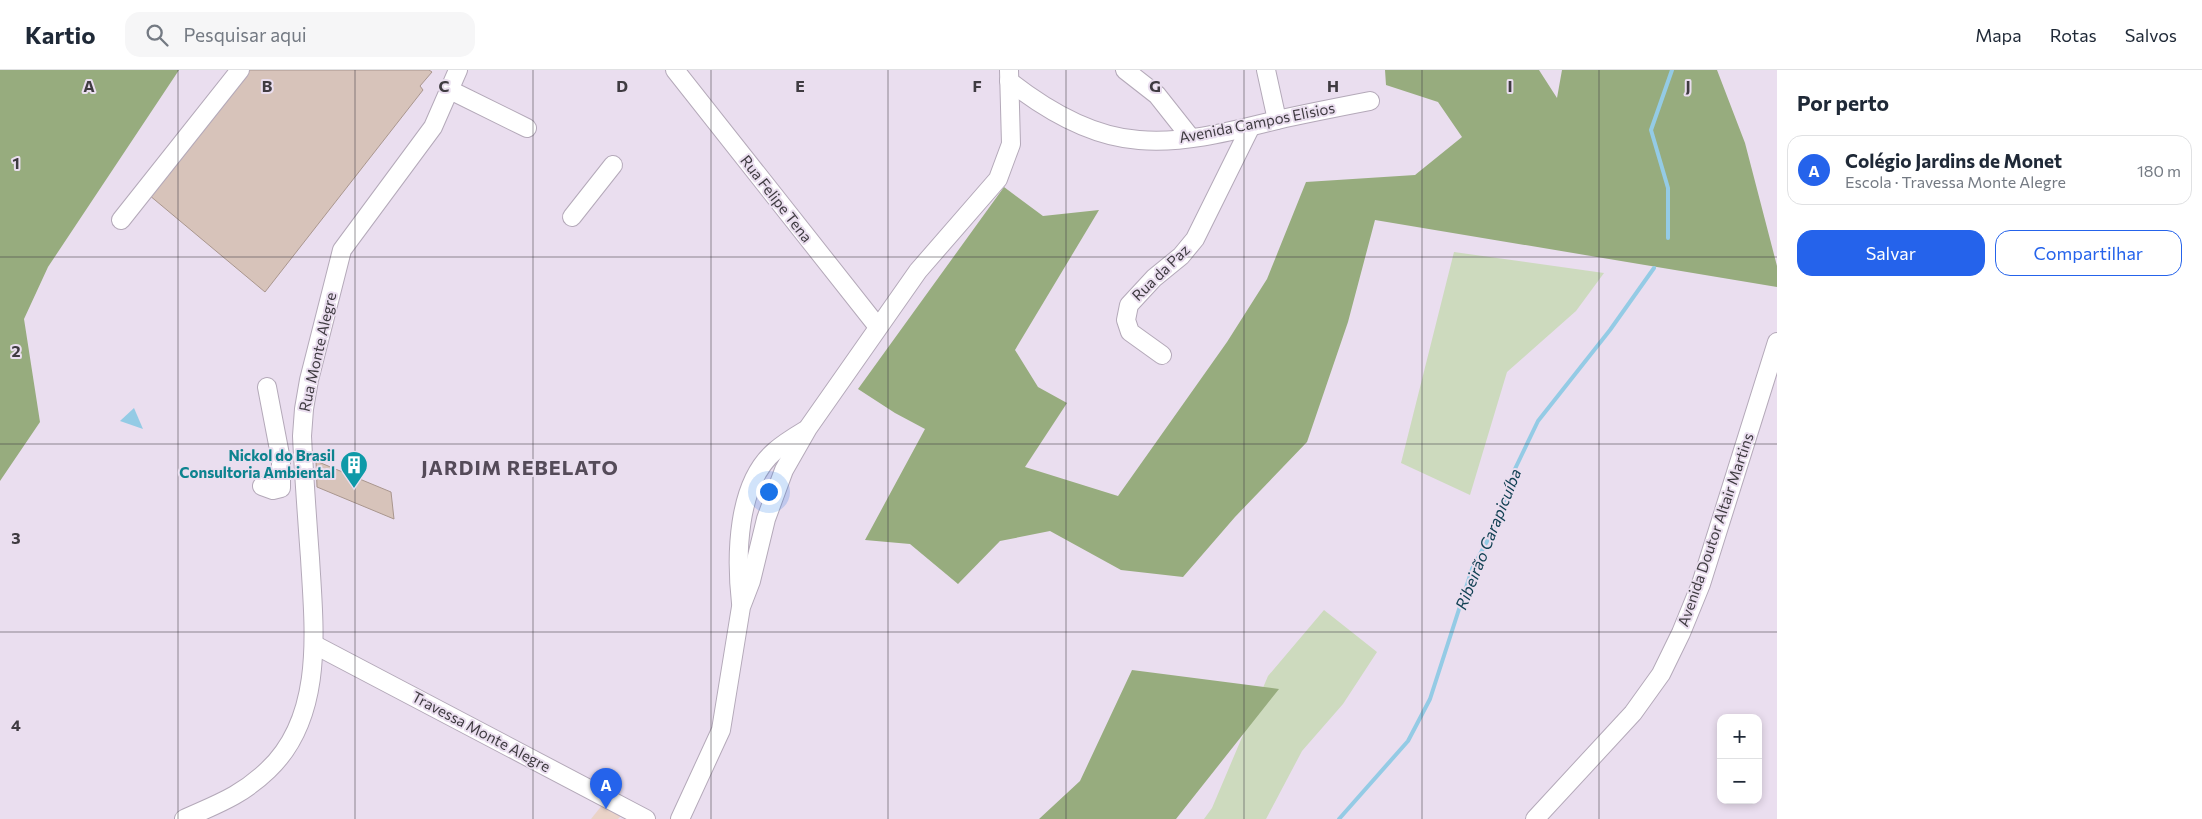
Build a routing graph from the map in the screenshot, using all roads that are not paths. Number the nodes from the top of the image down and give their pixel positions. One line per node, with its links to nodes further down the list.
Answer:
1 (240, 70): 15 (street)
2 (458, 70): 7 (street, Rua Monte Alegre)
3 (674, 70): 16 (street, Rua Felipe Tena)
4 (1125, 70): 12 (street)
5 (1266, 70): 9 (street)
6 (1009, 76): 12 (street, Avenida Campos Elisios); 16 (street)
7 (450, 90): 10 (street); 23 (street, Rua Monte Alegre)
8 (1370, 101): 9 (street, Avenida Campos Elisios)
9 (1277, 120): 11 (street, Avenida Campos Elisios)
10 (527, 128)
11 (1250, 128): 12 (street, Avenida Campos Elisios); 18 (street, Rua da Paz)
12 (1191, 138)
13 (613, 165): 14 (street)
14 (572, 217)
15 (121, 220)
16 (878, 327): 20 (street)
17 (1777, 342): 27 (street, Avenida Doutor Altair Martins)
18 (1162, 355)
19 (267, 387): 21 (street)
20 (808, 428): 22 (street); 22 (street)
21 (262, 486)
22 (741, 607): 26 (street)
23 (315, 645): 24 (street, Rua Monte Alegre); 25 (street, Travessa Monte Alegre)
24 (184, 819)
25 (646, 819)
26 (680, 819)
27 (1535, 819)

